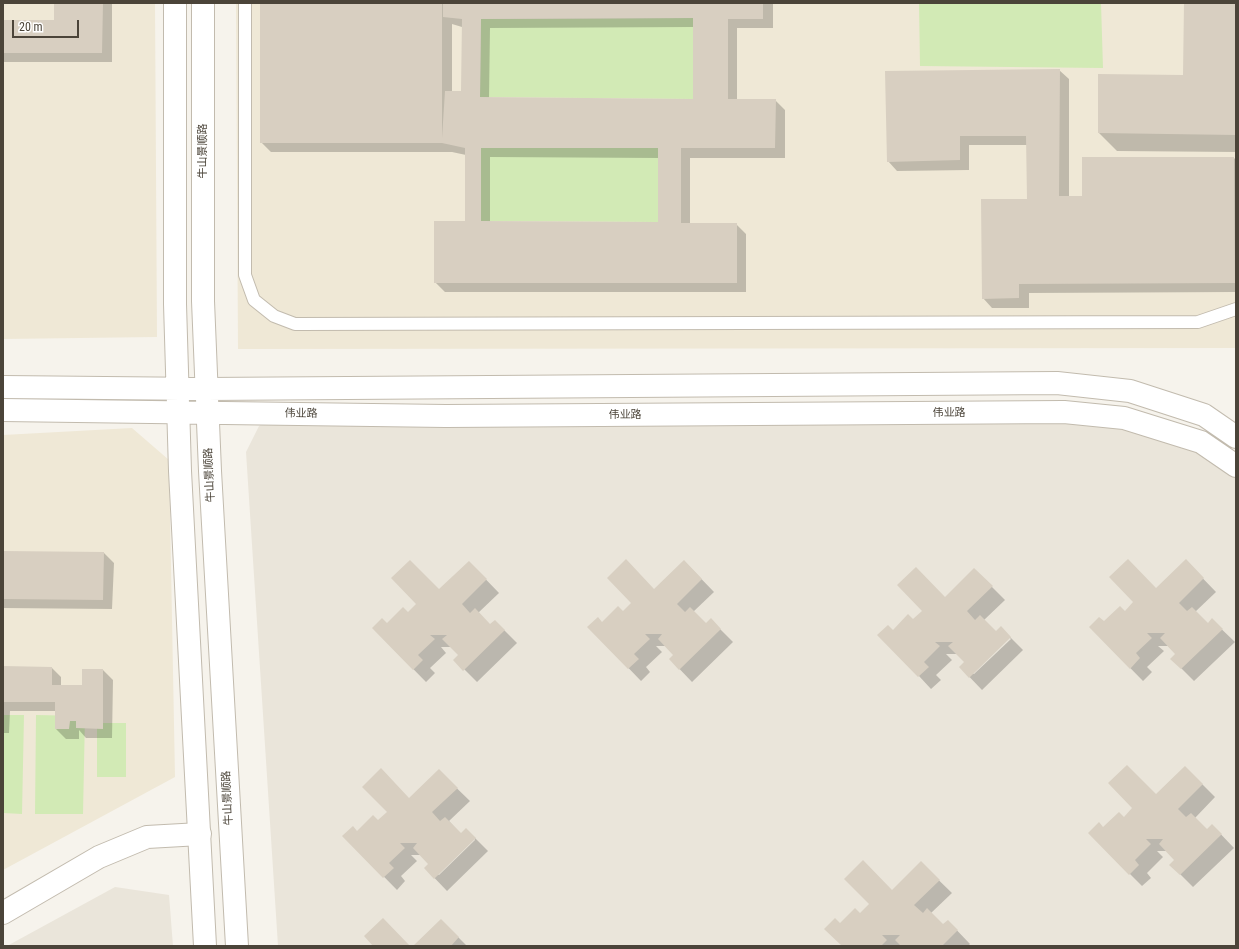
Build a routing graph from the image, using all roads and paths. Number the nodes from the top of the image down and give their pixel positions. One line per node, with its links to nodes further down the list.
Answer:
1 (175, 3): 6 (street)
2 (203, 3): 7 (street, 牛山景顺路)
3 (245, 3): 4 (lane)
4 (1236, 309)
5 (3, 387): 6 (street)
6 (178, 389): 7 (street); 9 (street)
7 (206, 389): 10 (street, 牛山景顺路); 11 (street)
8 (3, 410): 9 (street, 伟业路)
9 (179, 413): 10 (street, 伟业路); 13 (street)
10 (208, 413): 12 (street, 伟业路); 16 (street, 牛山景顺路)
11 (1236, 437)
12 (1236, 466)
13 (200, 834): 14 (street); 15 (street)
14 (3, 913)
15 (205, 946)
16 (237, 946)

